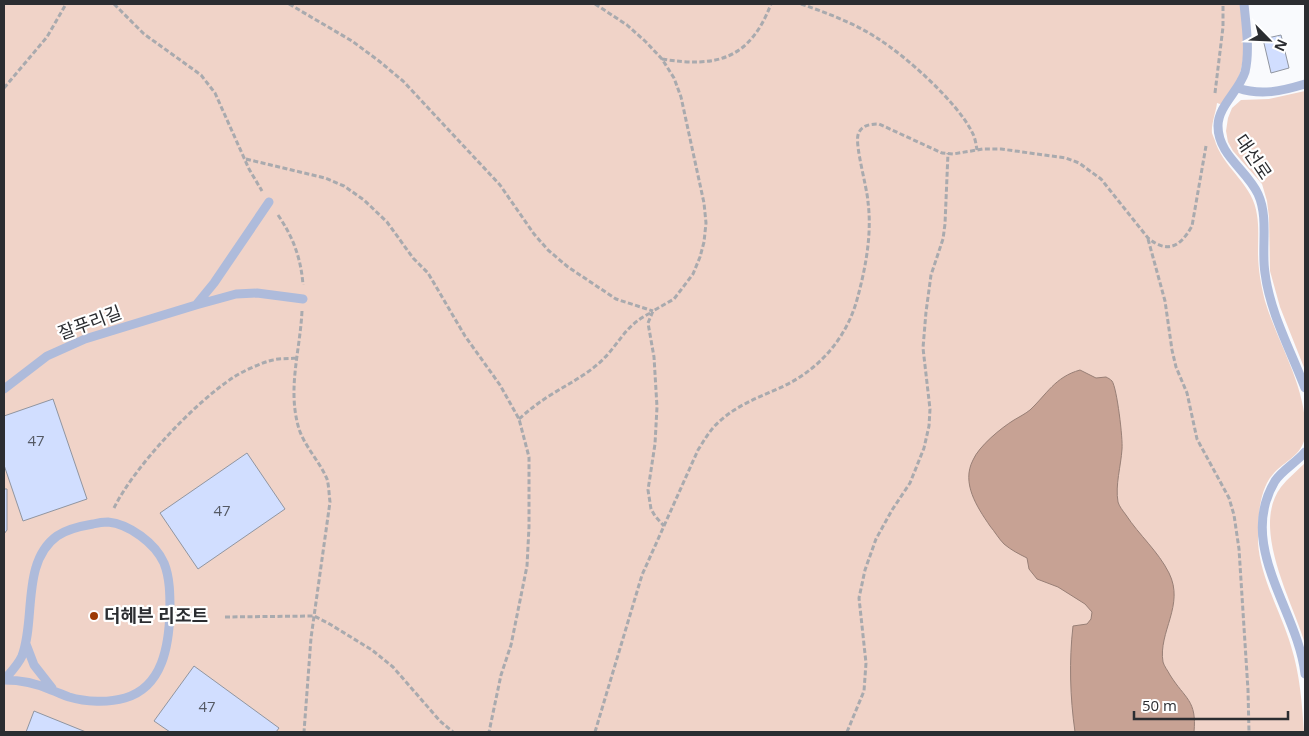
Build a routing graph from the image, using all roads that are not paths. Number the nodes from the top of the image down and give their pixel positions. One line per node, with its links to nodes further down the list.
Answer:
1 (1244, 4): 3 (lane, 대선로)
2 (1305, 84): 3 (lane)
3 (1238, 88): 7 (lane, 대선로)
4 (269, 202): 6 (lane)
5 (303, 299): 6 (lane, 잘푸리길)
6 (196, 305): 8 (lane, 잘푸리길)
7 (1305, 388)
8 (4, 389)
9 (1305, 452): 11 (lane)
10 (26, 644): 12 (lane); 13 (lane); 13 (lane)
11 (1305, 674)
12 (4, 680): 13 (lane)
13 (53, 690)

